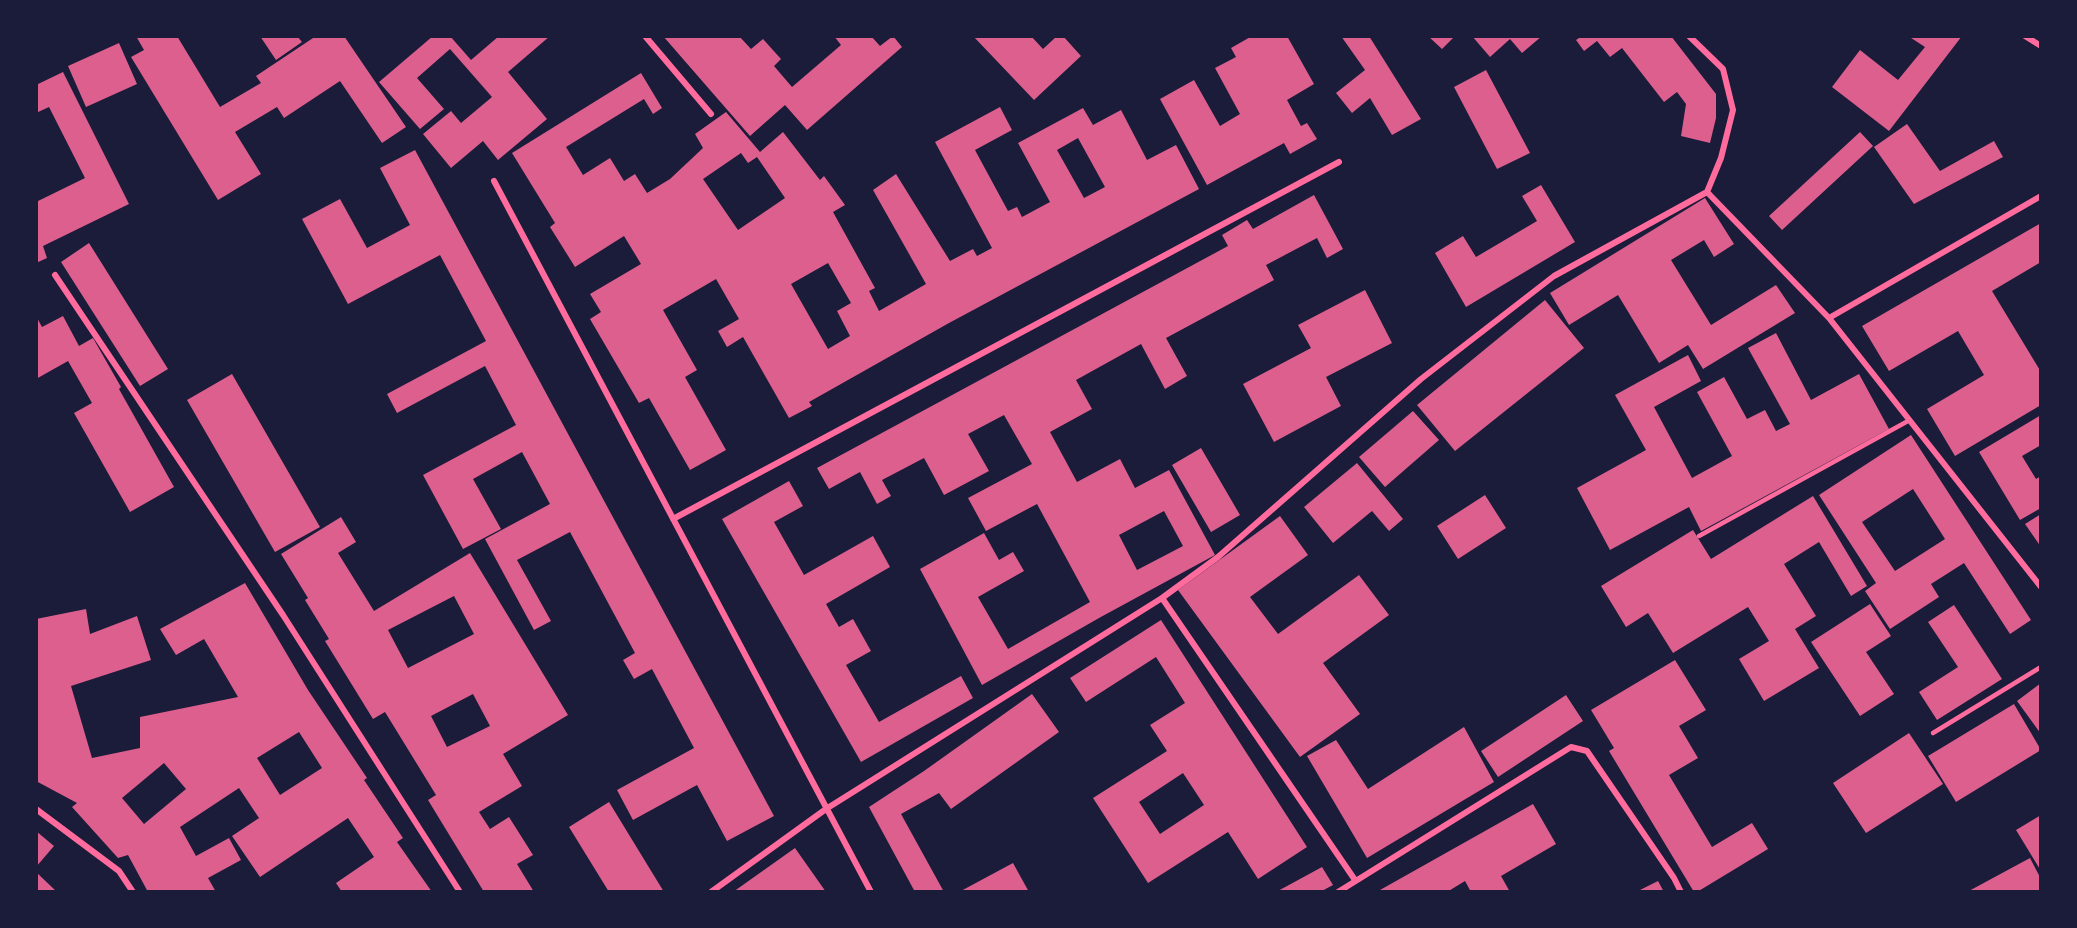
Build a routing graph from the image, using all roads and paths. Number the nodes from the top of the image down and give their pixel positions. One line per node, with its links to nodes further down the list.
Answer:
1 (645, 36): 5 (street)
2 (1689, 36): 8 (street)
3 (2025, 36): 4 (street)
4 (2041, 45)
5 (711, 114)
6 (1339, 162): 13 (street)
7 (494, 181): 13 (street)
8 (1707, 192): 11 (street); 16 (street)
9 (2041, 196): 11 (street)
10 (55, 275): 23 (street)
11 (1829, 318): 12 (street)
12 (1908, 421): 14 (lane); 15 (street)
13 (673, 519): 19 (street)
14 (1699, 536)
15 (2041, 587)
16 (1162, 598): 19 (street); 21 (street)
17 (2041, 667): 18 (lane)
18 (1933, 734)
19 (826, 808): 24 (street); 25 (street)
20 (36, 809): 22 (street)
21 (1355, 880): 26 (street); 27 (street)
22 (133, 892)
23 (460, 892)
24 (711, 892)
25 (871, 892)
26 (1338, 892)
27 (1681, 892)

